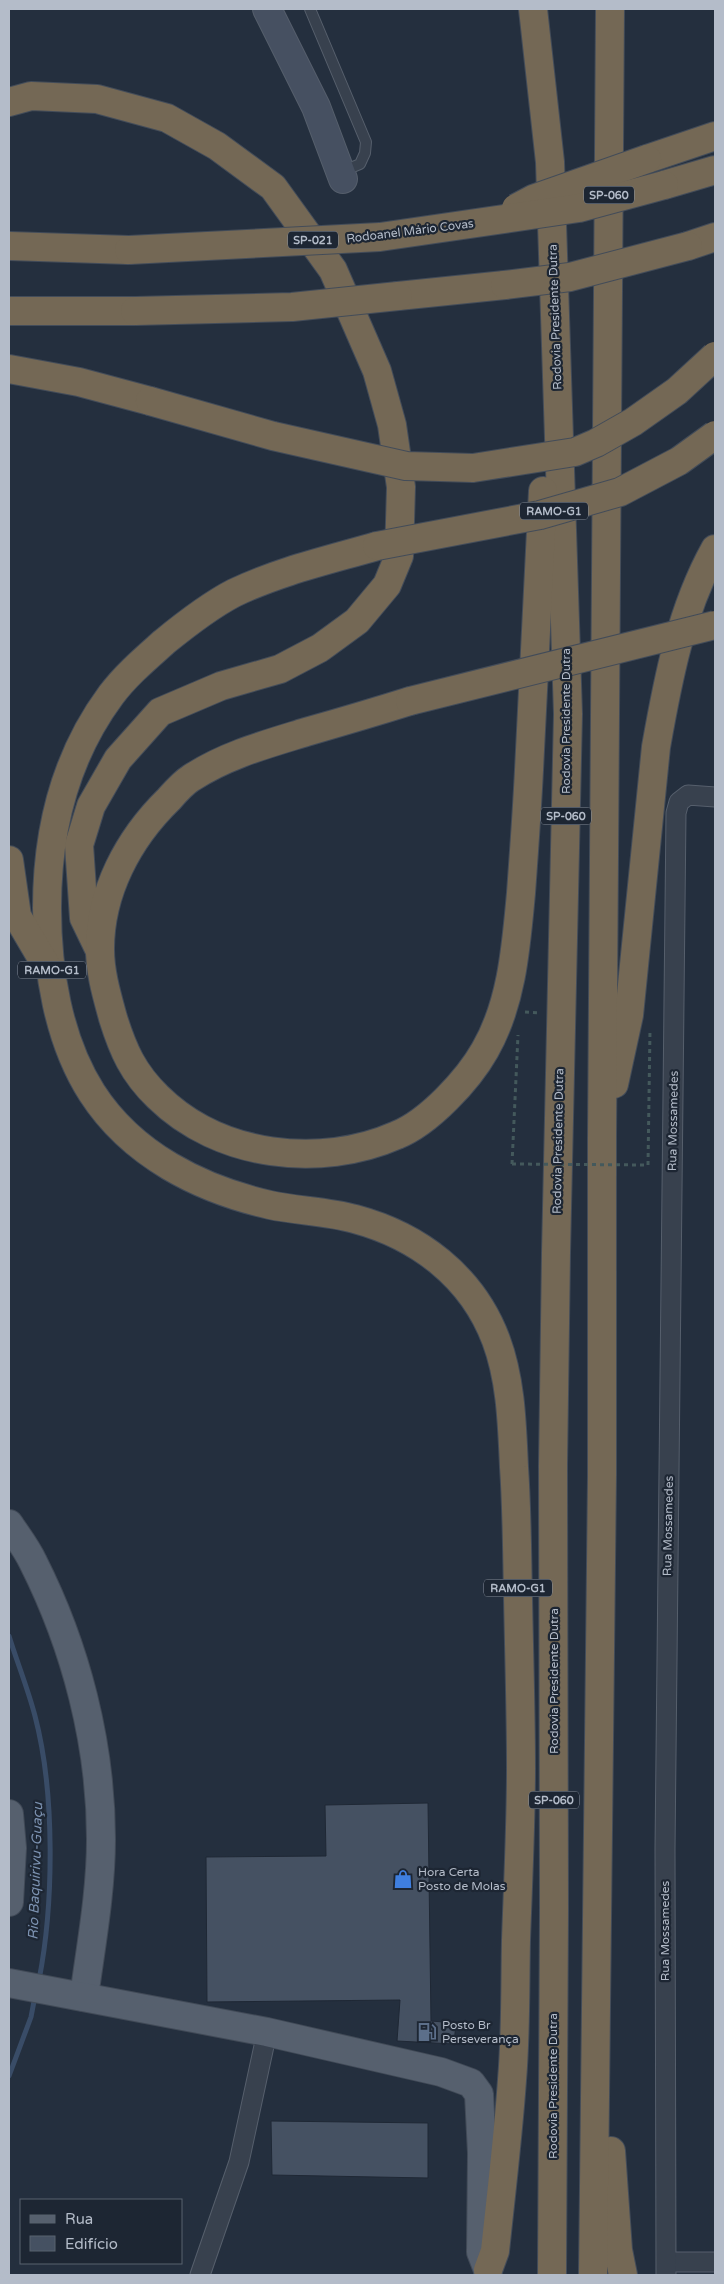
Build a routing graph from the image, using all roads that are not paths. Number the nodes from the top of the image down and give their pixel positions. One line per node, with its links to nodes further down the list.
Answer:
1 (267, 9): 8 (street)
2 (310, 9): 8 (lane)
3 (533, 9): 12 (highway, Rodovia Presidente Dutra / SP-060)
4 (610, 9): 23 (highway, SP-060)
5 (9, 102): 21 (highway)
6 (715, 136): 9 (highway, bridge)
7 (715, 170): 9 (highway, Rodoanel Mário Covas / SP-021, bridge)
8 (342, 176)
9 (495, 220): 11 (highway, Rodoanel Mário Covas / SP-021, bridge)
10 (715, 237): 13 (highway, bridge)
11 (9, 246)
12 (555, 308): 21 (highway); 35 (highway, Rodovia Presidente Dutra / SP-060)
13 (9, 311)
14 (715, 356): 15 (highway, bridge)
15 (9, 369)
16 (715, 435): 22 (highway, RAMO-G1, bridge)
17 (715, 549): 23 (highway)
18 (715, 625): 21 (highway, bridge)
19 (708, 796): 32 (street, Rua Mossamedes)
20 (9, 860): 22 (highway)
21 (100, 951)
22 (53, 976): 33 (highway, RAMO-G1)
23 (602, 1140): 29 (highway, SP-060)
24 (9, 1524): 28 (main road)
25 (9, 1814): 26 (main road)
26 (9, 1902)
27 (15, 1984): 28 (main road)
28 (74, 1995): 30 (main road)
29 (597, 2017): 36 (highway, SP-060); 37 (highway)
30 (267, 2032): 33 (main road); 34 (street)
31 (715, 2262): 32 (street)
32 (667, 2269)
33 (488, 2273)
34 (200, 2275)
35 (552, 2275)
36 (593, 2275)
37 (623, 2275)

